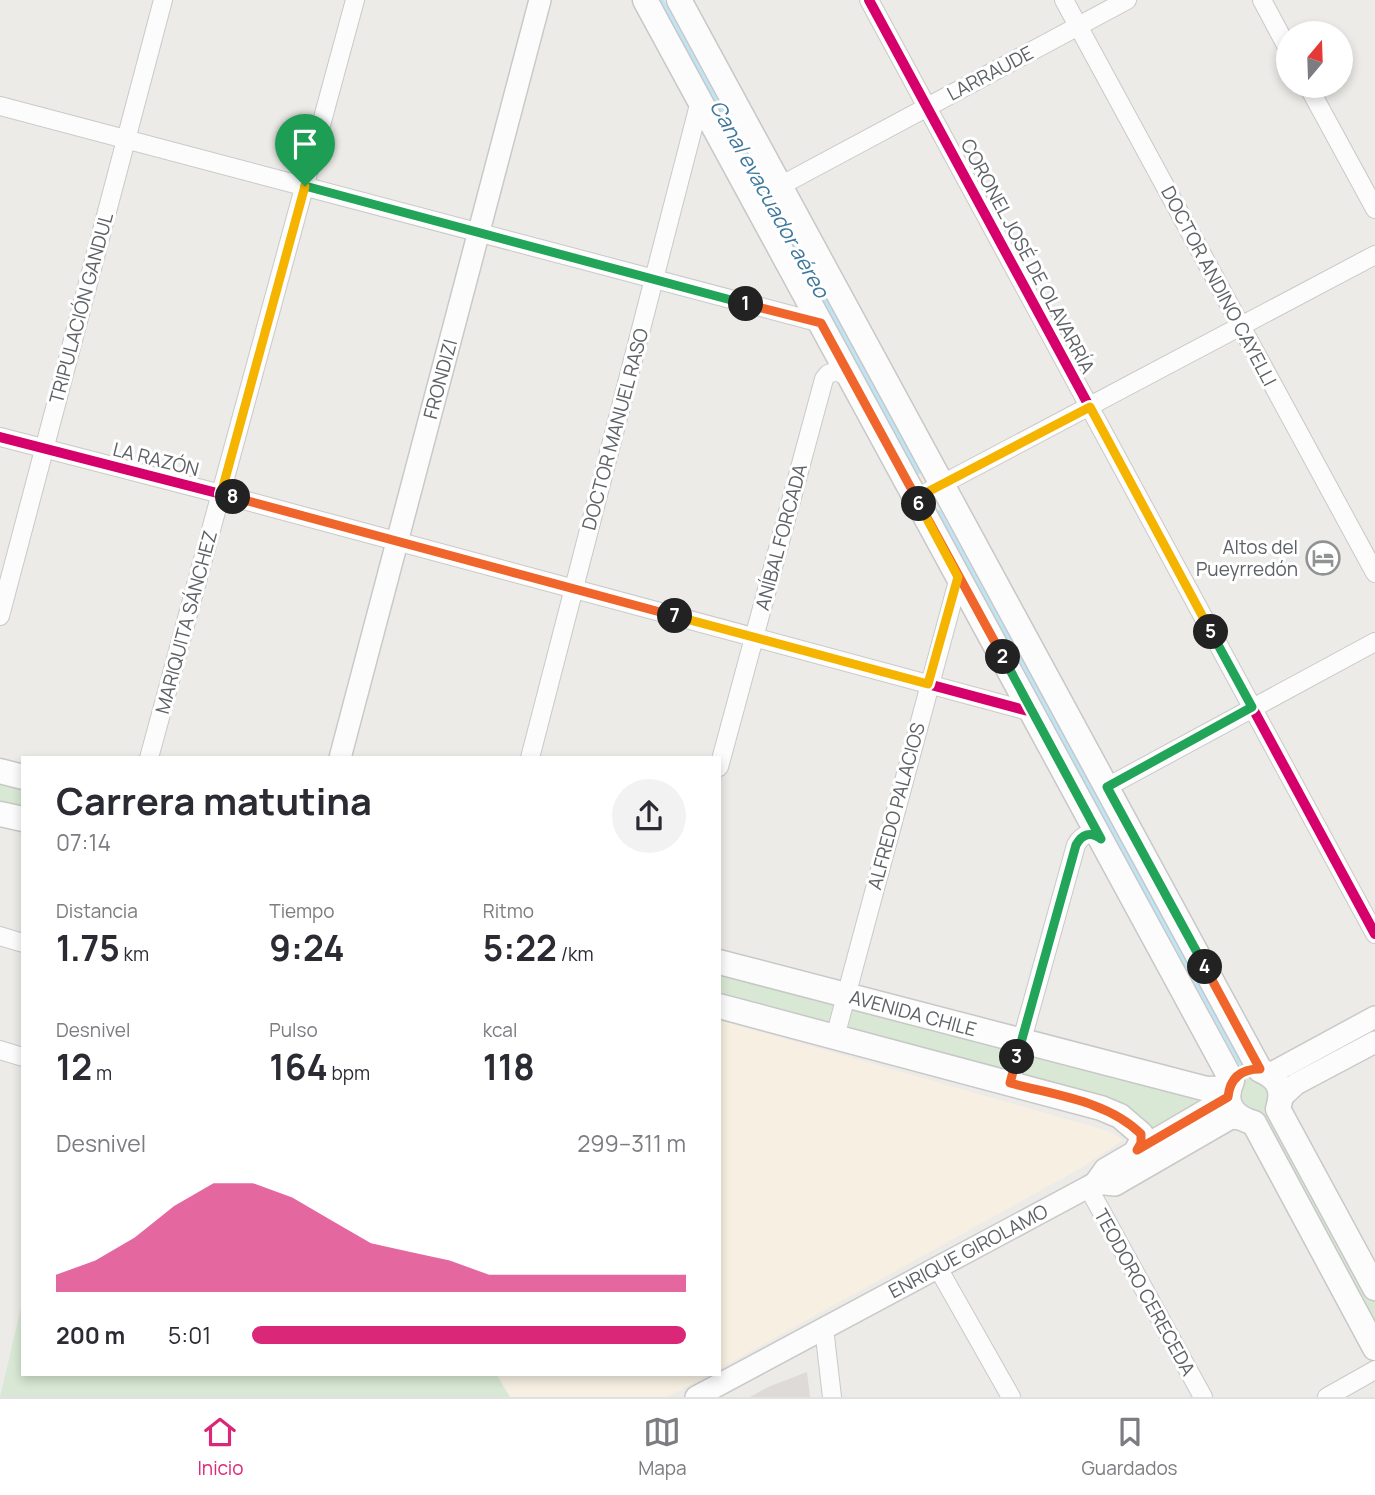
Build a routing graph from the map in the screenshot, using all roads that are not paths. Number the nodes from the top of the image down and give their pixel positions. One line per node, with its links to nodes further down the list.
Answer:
1 (163, 0): 16 (street, TRIPULACIÓN GANDUL)
2 (355, 0): 17 (street, MARIQUITA SÁNCHEZ)
3 (540, 0): 20 (street, FRONDIZI)
4 (645, 0): 13 (main road)
5 (679, 0): 18 (main road)
6 (869, 0): 15 (street, CORONEL JOSÉ DE OLAVARRÍA)
7 (1064, 0): 10 (street, DOCTOR ANDINO CAYELLI)
8 (1127, 0): 10 (street, LARRAUDE)
9 (1262, 0): 11 (street)
10 (1078, 26): 15 (street, LARRAUDE); 24 (street, DOCTOR ANDINO CAYELLI)
11 (1276, 26)
12 (1315, 98): 19 (street)
13 (700, 101): 22 (street, DOCTOR MANUEL RASO); 23 (main road)
14 (0, 106): 16 (street)
15 (927, 107): 18 (street, LARRAUDE); 26 (street, CORONEL JOSÉ DE OLAVARRÍA)
16 (125, 139): 17 (street); 28 (street, TRIPULACIÓN GANDUL)
17 (305, 186): 20 (street); 30 (street, MARIQUITA SÁNCHEZ)
18 (780, 186): 29 (main road)
19 (1375, 209)
20 (478, 233): 22 (street); 32 (street, FRONDIZI)
21 (1375, 255): 24 (street)
22 (654, 279): 23 (street); 35 (street, DOCTOR MANUEL RASO)
23 (821, 323): 25 (main road)
24 (1241, 326): 26 (street); 33 (street, DOCTOR ANDINO CAYELLI)
25 (851, 378): 31 (main road); 37 (street, ANÍBAL FORCADA)
26 (1090, 407): 29 (street); 40 (street, CORONEL JOSÉ DE OLAVARRÍA)
27 (0, 437): 28 (street, LA RAZÓN)
28 (44, 448): 30 (street, LA RAZÓN); 36 (street, TRIPULACIÓN GANDUL)
29 (943, 485): 31 (street); 48 (main road)
30 (221, 494): 32 (street, LA RAZÓN); 42 (street, MARIQUITA SÁNCHEZ)
31 (916, 498): 34 (main road)
32 (398, 542): 35 (street, LA RAZÓN); 43 (street, FRONDIZI)
33 (1375, 573)
34 (958, 577): 39 (street, ALFREDO PALACIOS); 41 (main road)
35 (573, 589): 37 (street, LA RAZÓN); 44 (street, DOCTOR MANUEL RASO)
36 (0, 616)
37 (754, 637): 39 (street, LA RAZÓN); 45 (street, ANÍBAL FORCADA)
38 (1375, 642): 40 (street)
39 (928, 684): 41 (street, LA RAZÓN); 56 (street, ALFREDO PALACIOS)
40 (1252, 707): 48 (street); 52 (street, CORONEL JOSÉ DE OLAVARRÍA)
41 (1032, 712): 51 (main road)
42 (150, 756)
43 (341, 756)
44 (531, 756)
45 (721, 760)
46 (0, 771): 47 (main road)
47 (21, 776)
48 (1107, 787): 64 (main road)
49 (0, 814): 50 (main road)
50 (21, 819)
51 (1101, 839): 60 (street); 66 (main road)
52 (1375, 934)
53 (0, 936): 54 (street)
54 (21, 942)
55 (721, 963): 56 (main road, AVENIDA CHILE)
56 (846, 995): 59 (street, ALFREDO PALACIOS); 60 (main road, AVENIDA CHILE)
57 (721, 1007): 59 (main road)
58 (1375, 1017): 64 (street)
59 (835, 1037): 65 (main road)
60 (1022, 1041): 65 (street); 66 (main road, AVENIDA CHILE)
61 (1375, 1042): 67 (street)
62 (0, 1051): 63 (street)
63 (21, 1056)
64 (1265, 1072): 66 (street); 67 (main road)
65 (1010, 1083): 69 (main road)
66 (1230, 1089): 68 (main road); 69 (street)
67 (1280, 1103): 68 (street); 72 (main road)
68 (1248, 1121): 70 (street, ENRIQUE GIROLAMO); 74 (main road)
69 (1137, 1150): 70 (street)
70 (1092, 1185): 71 (street, ENRIQUE GIROLAMO); 79 (street, TEODORO CERECEDA)
71 (938, 1268): 73 (street, ENRIQUE GIROLAMO); 78 (street)
72 (1375, 1288)
73 (824, 1328): 76 (street, ENRIQUE GIROLAMO); 77 (street)
74 (1375, 1348)
75 (1375, 1370): 80 (street)
76 (695, 1397)
77 (832, 1397)
78 (1011, 1397)
79 (1203, 1397)
80 (1327, 1397)

